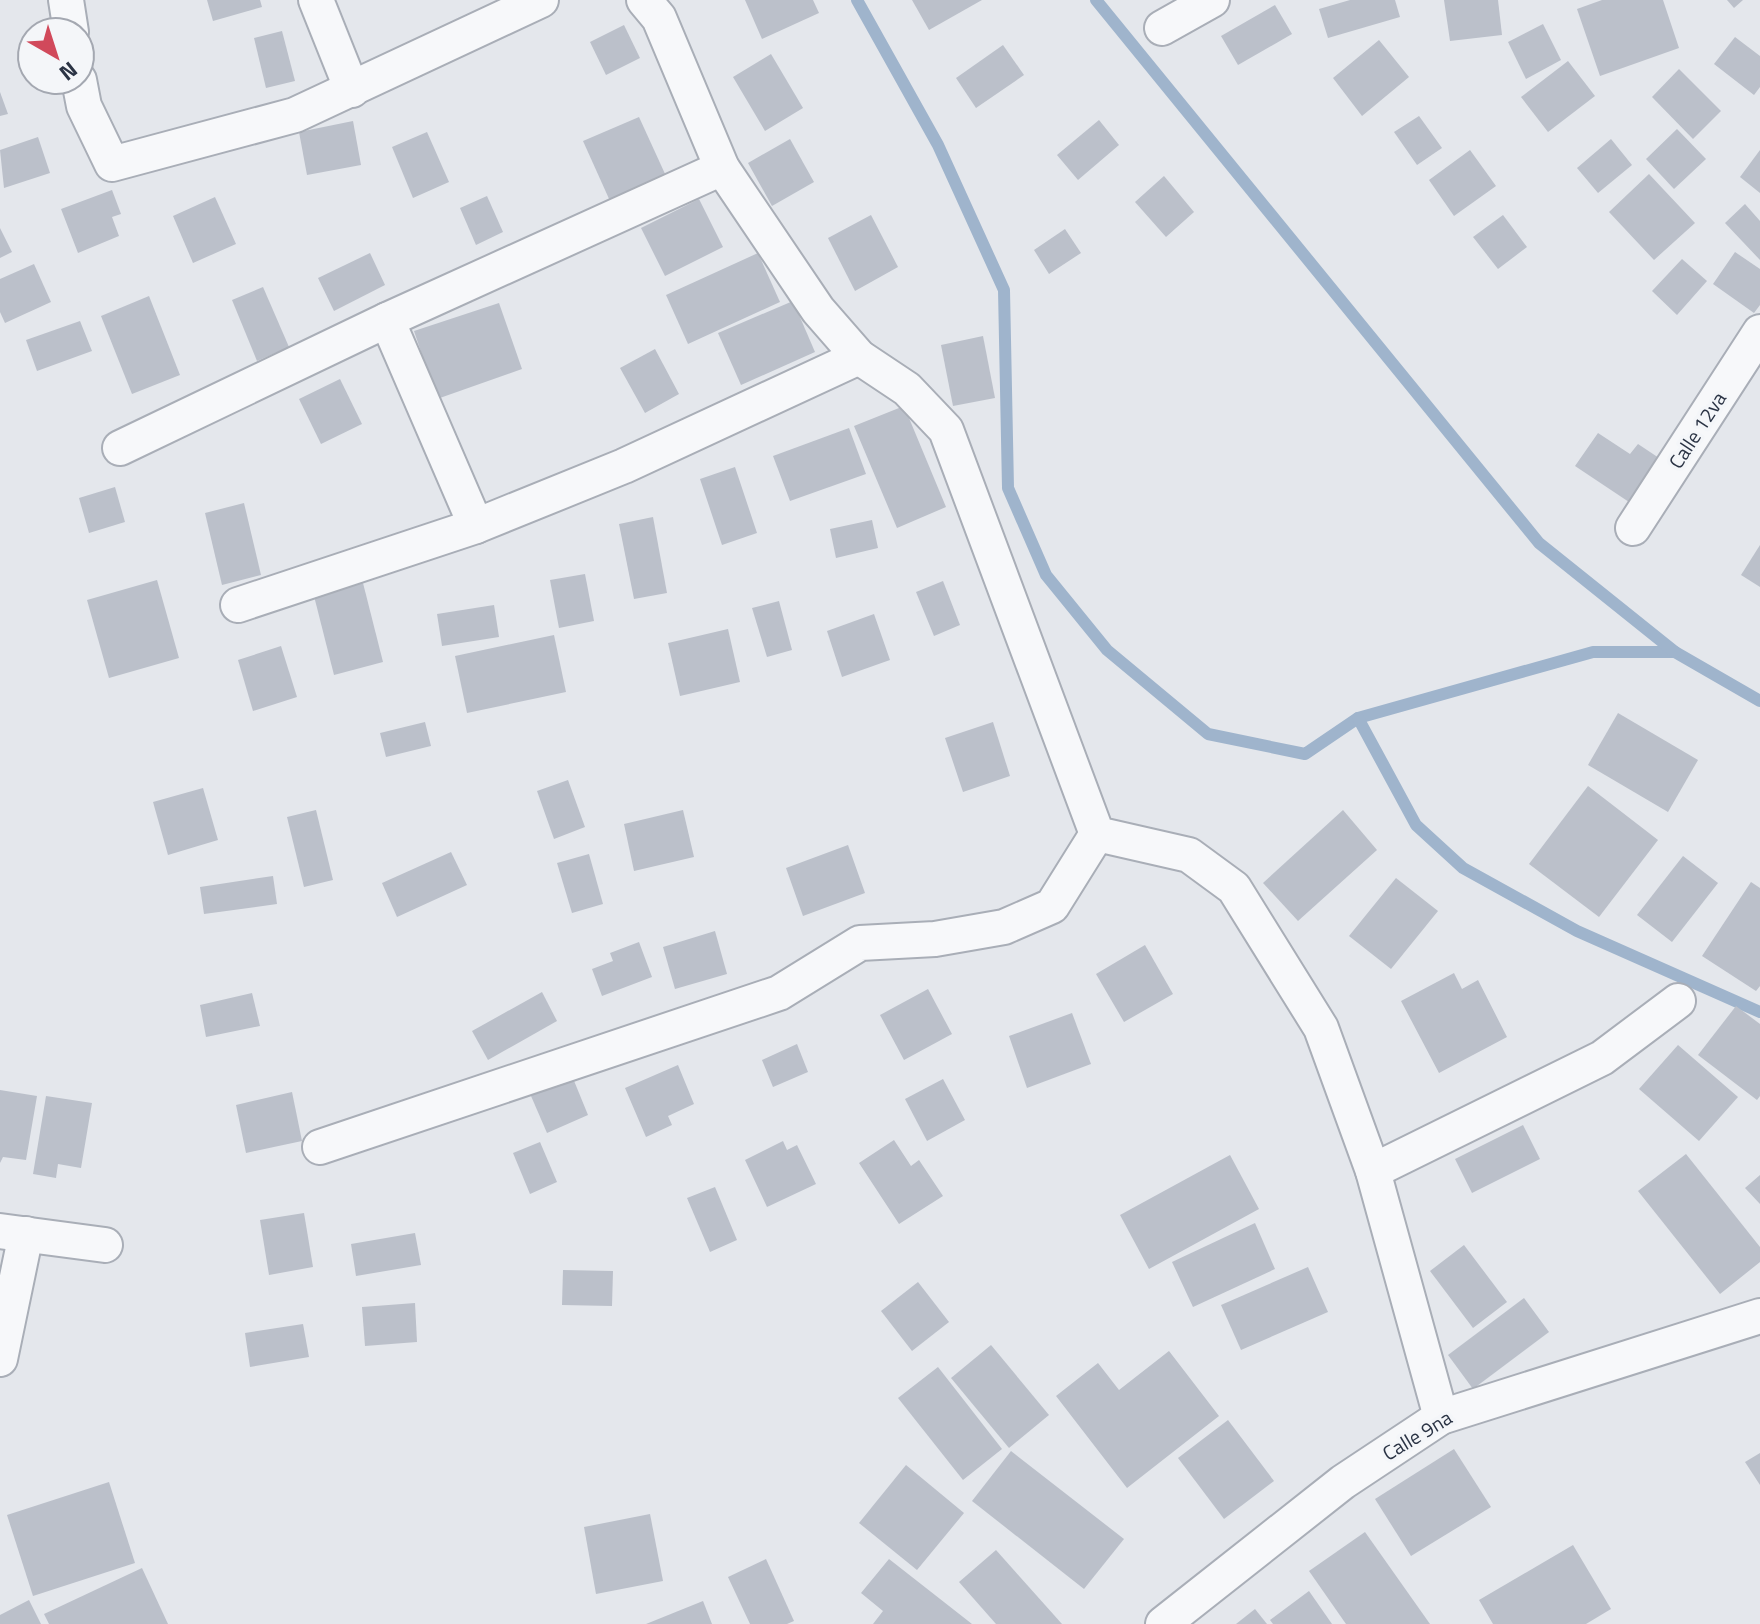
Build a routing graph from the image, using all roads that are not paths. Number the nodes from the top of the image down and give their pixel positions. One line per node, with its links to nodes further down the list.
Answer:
1 (316, 0): 6 (street)
2 (541, 0): 6 (street)
3 (644, 0): 8 (street)
4 (1212, 0): 5 (street)
5 (1162, 28)
6 (352, 90): 7 (street)
7 (82, 96)
8 (722, 168): 9 (street); 11 (street)
9 (387, 320): 12 (street); 13 (street)
10 (1760, 332): 14 (street, Calle 12va)
11 (859, 357): 13 (street); 16 (street)
12 (120, 448)
13 (476, 526): 15 (street)
14 (1633, 528)
15 (238, 605)
16 (1097, 834): 18 (street); 19 (street)
17 (1678, 1001): 19 (street)
18 (320, 1147)
19 (1373, 1171): 24 (street)
20 (13, 1233): 21 (street); 23 (street)
21 (105, 1245)
22 (1760, 1316): 24 (street, Calle 9na)
23 (0, 1359)
24 (1441, 1417): 25 (street, Calle 9na)
25 (1163, 1624)

